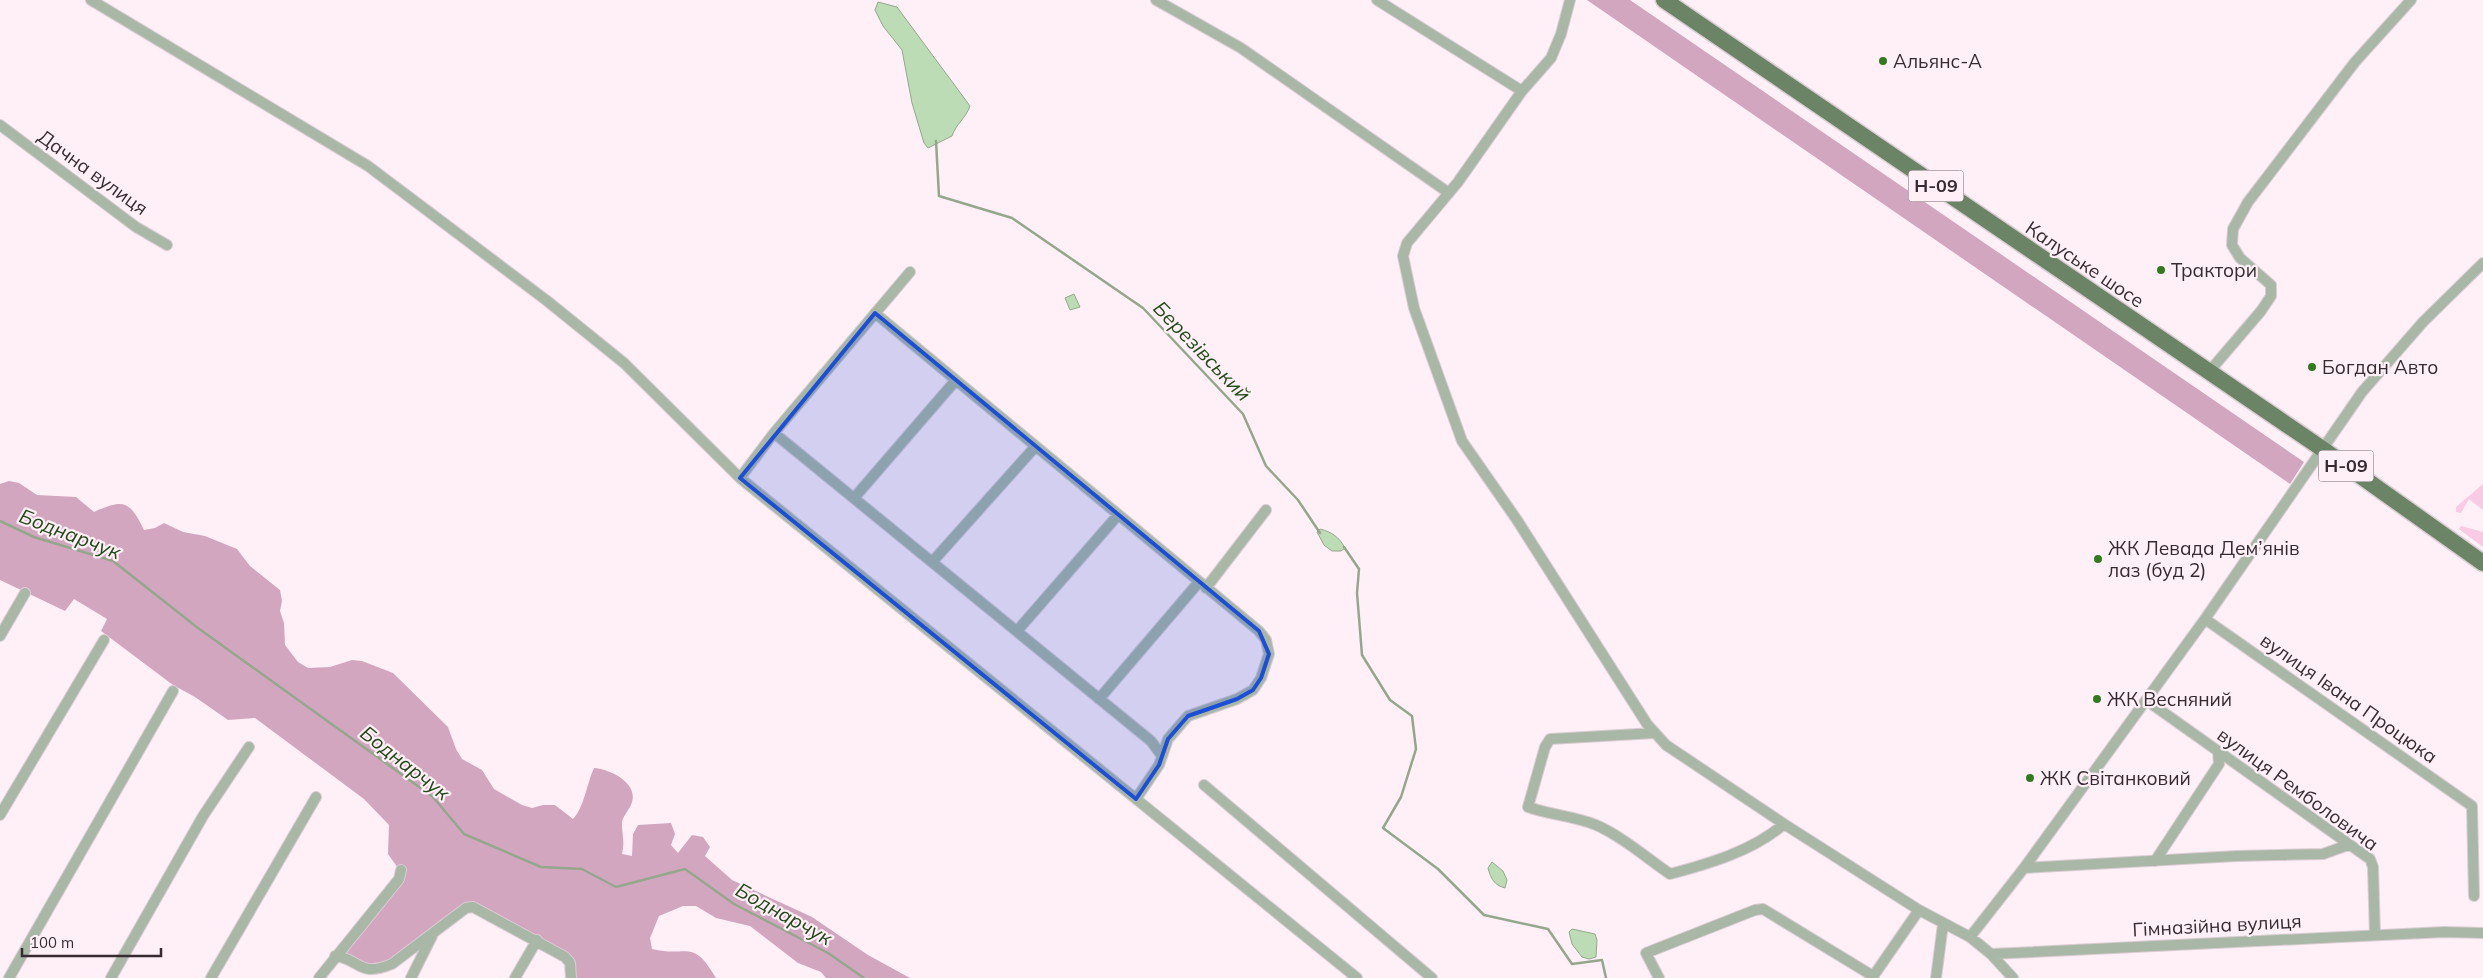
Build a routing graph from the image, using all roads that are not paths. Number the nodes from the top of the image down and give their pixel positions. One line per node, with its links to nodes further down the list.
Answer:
1 (91, 0): 19 (street)
2 (1156, 0): 9 (street)
3 (1377, 0): 7 (street)
4 (1570, 0): 7 (street)
5 (1664, 0): 14 (main road, Калуське шосе / Н-09)
6 (2411, 0): 14 (street)
7 (1522, 91): 9 (street)
8 (0, 125): 10 (street, Дачна вулиця)
9 (1449, 193): 34 (street)
10 (167, 245)
11 (2483, 263): 18 (street)
12 (910, 272): 13 (street)
13 (875, 313): 15 (street); 16 (street)
14 (2208, 373): 18 (main road, Калуське шосе / Н-09)
15 (956, 380): 17 (street); 20 (street)
16 (774, 433): 19 (street); 20 (street)
17 (1035, 447): 22 (street); 23 (street)
18 (2324, 450): 24 (main road, Калуське шосе / Н-09); 27 (street)
19 (740, 478): 40 (street)
20 (854, 498): 23 (street)
21 (1266, 510): 25 (street)
22 (1118, 515): 25 (street); 28 (street)
23 (933, 561): 28 (street)
24 (2483, 563)
25 (1202, 585): 32 (street); 37 (street)
26 (25, 594): 29 (street)
27 (2206, 619): 33 (street); 47 (street, вулиця Івана Процюка)
28 (1017, 631): 32 (street)
29 (0, 636)
30 (104, 640): 41 (street)
31 (174, 691): 58 (street)
32 (1099, 699): 37 (street)
33 (2146, 700): 36 (street, вулиця Ремболовича); 45 (street)
34 (1655, 733): 42 (street); 42 (street)
35 (249, 747): 59 (street)
36 (2218, 752): 43 (street, вулиця Ремболовича); 44 (street)
37 (1162, 756): 40 (street)
38 (1204, 785): 66 (street)
39 (316, 797): 60 (street)
40 (1136, 800): 65 (street)
41 (0, 815)
42 (1784, 824): 48 (street)
43 (2348, 845): 44 (street); 52 (street, вулиця Ремболовича)
44 (2155, 861): 45 (street)
45 (2024, 868): 53 (street)
46 (401, 870): 56 (street)
47 (2474, 896)
48 (1919, 910): 49 (street); 57 (street)
49 (1942, 924): 53 (street); 68 (street)
50 (433, 934): 54 (street); 56 (street); 62 (street)
51 (2483, 934): 52 (street, Гімназійна вулиця)
52 (2375, 935): 55 (street, Гімназійна вулиця)
53 (1970, 937): 55 (street)
54 (537, 940): 63 (street); 64 (street)
55 (1991, 954): 69 (street)
56 (335, 956): 61 (street)
57 (1873, 977): 67 (street)
58 (9, 978)
59 (111, 978)
60 (211, 978)
61 (320, 978)
62 (411, 978)
63 (515, 978)
64 (571, 978)
65 (1357, 978)
66 (1432, 978)
67 (1659, 978)
68 (1936, 978)
69 (2013, 978)

